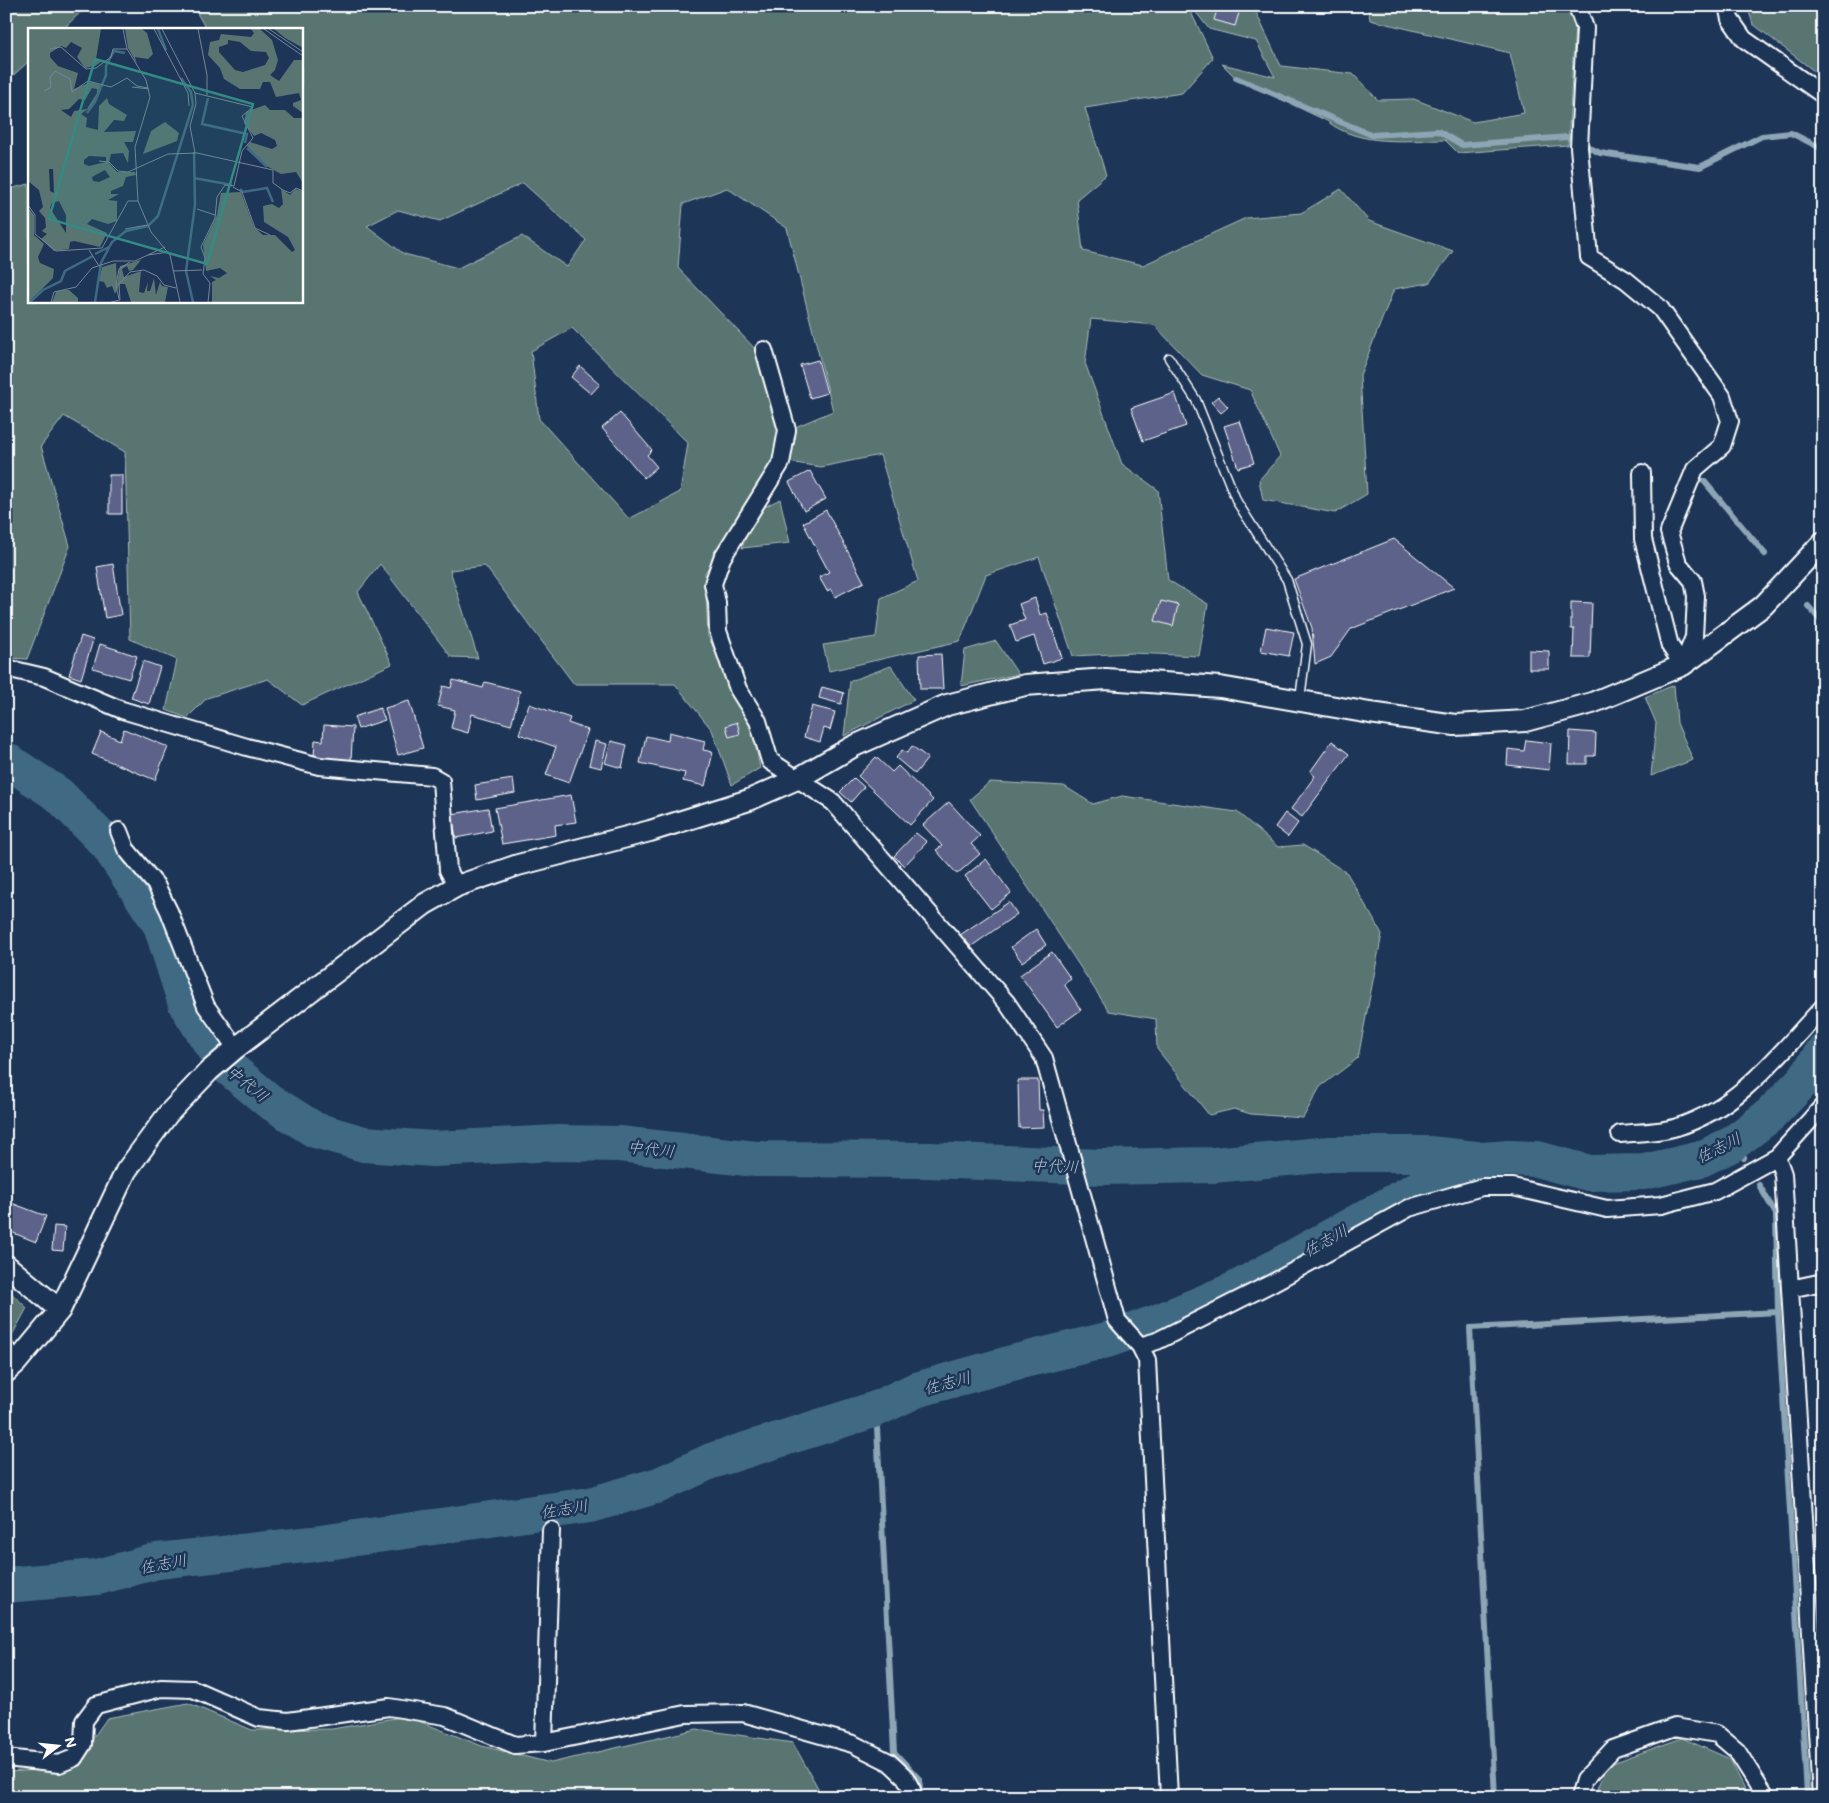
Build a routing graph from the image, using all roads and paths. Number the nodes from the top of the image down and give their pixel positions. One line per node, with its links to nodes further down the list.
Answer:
1 (1577, 6): 8 (street)
2 (1727, 6): 3 (street)
3 (1823, 95)
4 (764, 350): 11 (street)
5 (1169, 358): 10 (lane)
6 (1642, 473): 8 (street)
7 (1823, 542): 8 (street)
8 (1683, 665): 10 (street)
9 (6, 668): 13 (street)
10 (1300, 701): 11 (street)
11 (797, 779): 13 (street); 23 (street)
12 (119, 830): 15 (street)
13 (457, 886): 15 (street)
14 (1823, 1007): 17 (street)
15 (236, 1048): 22 (street)
16 (1823, 1106): 18 (street)
17 (1620, 1134)
18 (1777, 1157): 21 (street); 23 (street)
19 (6, 1265): 22 (street)
20 (1823, 1282): 21 (street)
21 (1790, 1289): 32 (street)
22 (60, 1310): 24 (street)
23 (1140, 1346): 29 (street)
24 (10, 1361)
25 (551, 1530): 26 (street)
26 (544, 1743): 27 (street); 28 (street)
27 (6, 1758)
28 (911, 1797)
29 (1169, 1797)
30 (1579, 1797): 31 (street)
31 (1766, 1797)
32 (1821, 1797)

